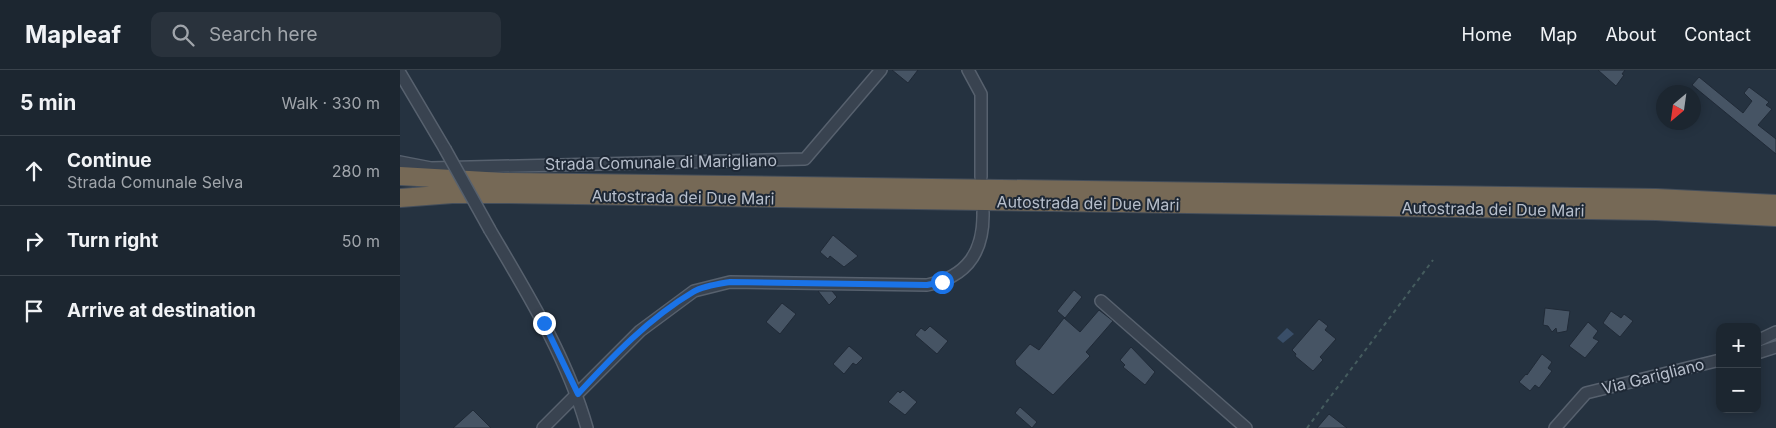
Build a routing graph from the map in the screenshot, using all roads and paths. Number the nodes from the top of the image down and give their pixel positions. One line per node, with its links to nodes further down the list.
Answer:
1 (881, 70): 4 (street, Strada Comunale di Marigliano)
2 (968, 70): 6 (street)
3 (400, 73): 18 (street, bridge)
4 (400, 162)
5 (400, 176): 8 (highway, Autostrada dei Due Mari)
6 (981, 177)
7 (400, 198): 10 (highway, Autostrada dei Due Mari)
8 (1776, 204)
9 (982, 212): 18 (street)
10 (1776, 217)
11 (1434, 260): 22 (path)
12 (1101, 301): 21 (street)
13 (1776, 332): 14 (street)
14 (1761, 339)
15 (1776, 347): 16 (street)
16 (1761, 352)
17 (1716, 360): 23 (street, Via Garigliano)
18 (578, 394): 19 (street); 20 (street)
19 (543, 428)
20 (587, 428)
21 (1246, 428)
22 (1307, 428)
23 (1555, 428)

